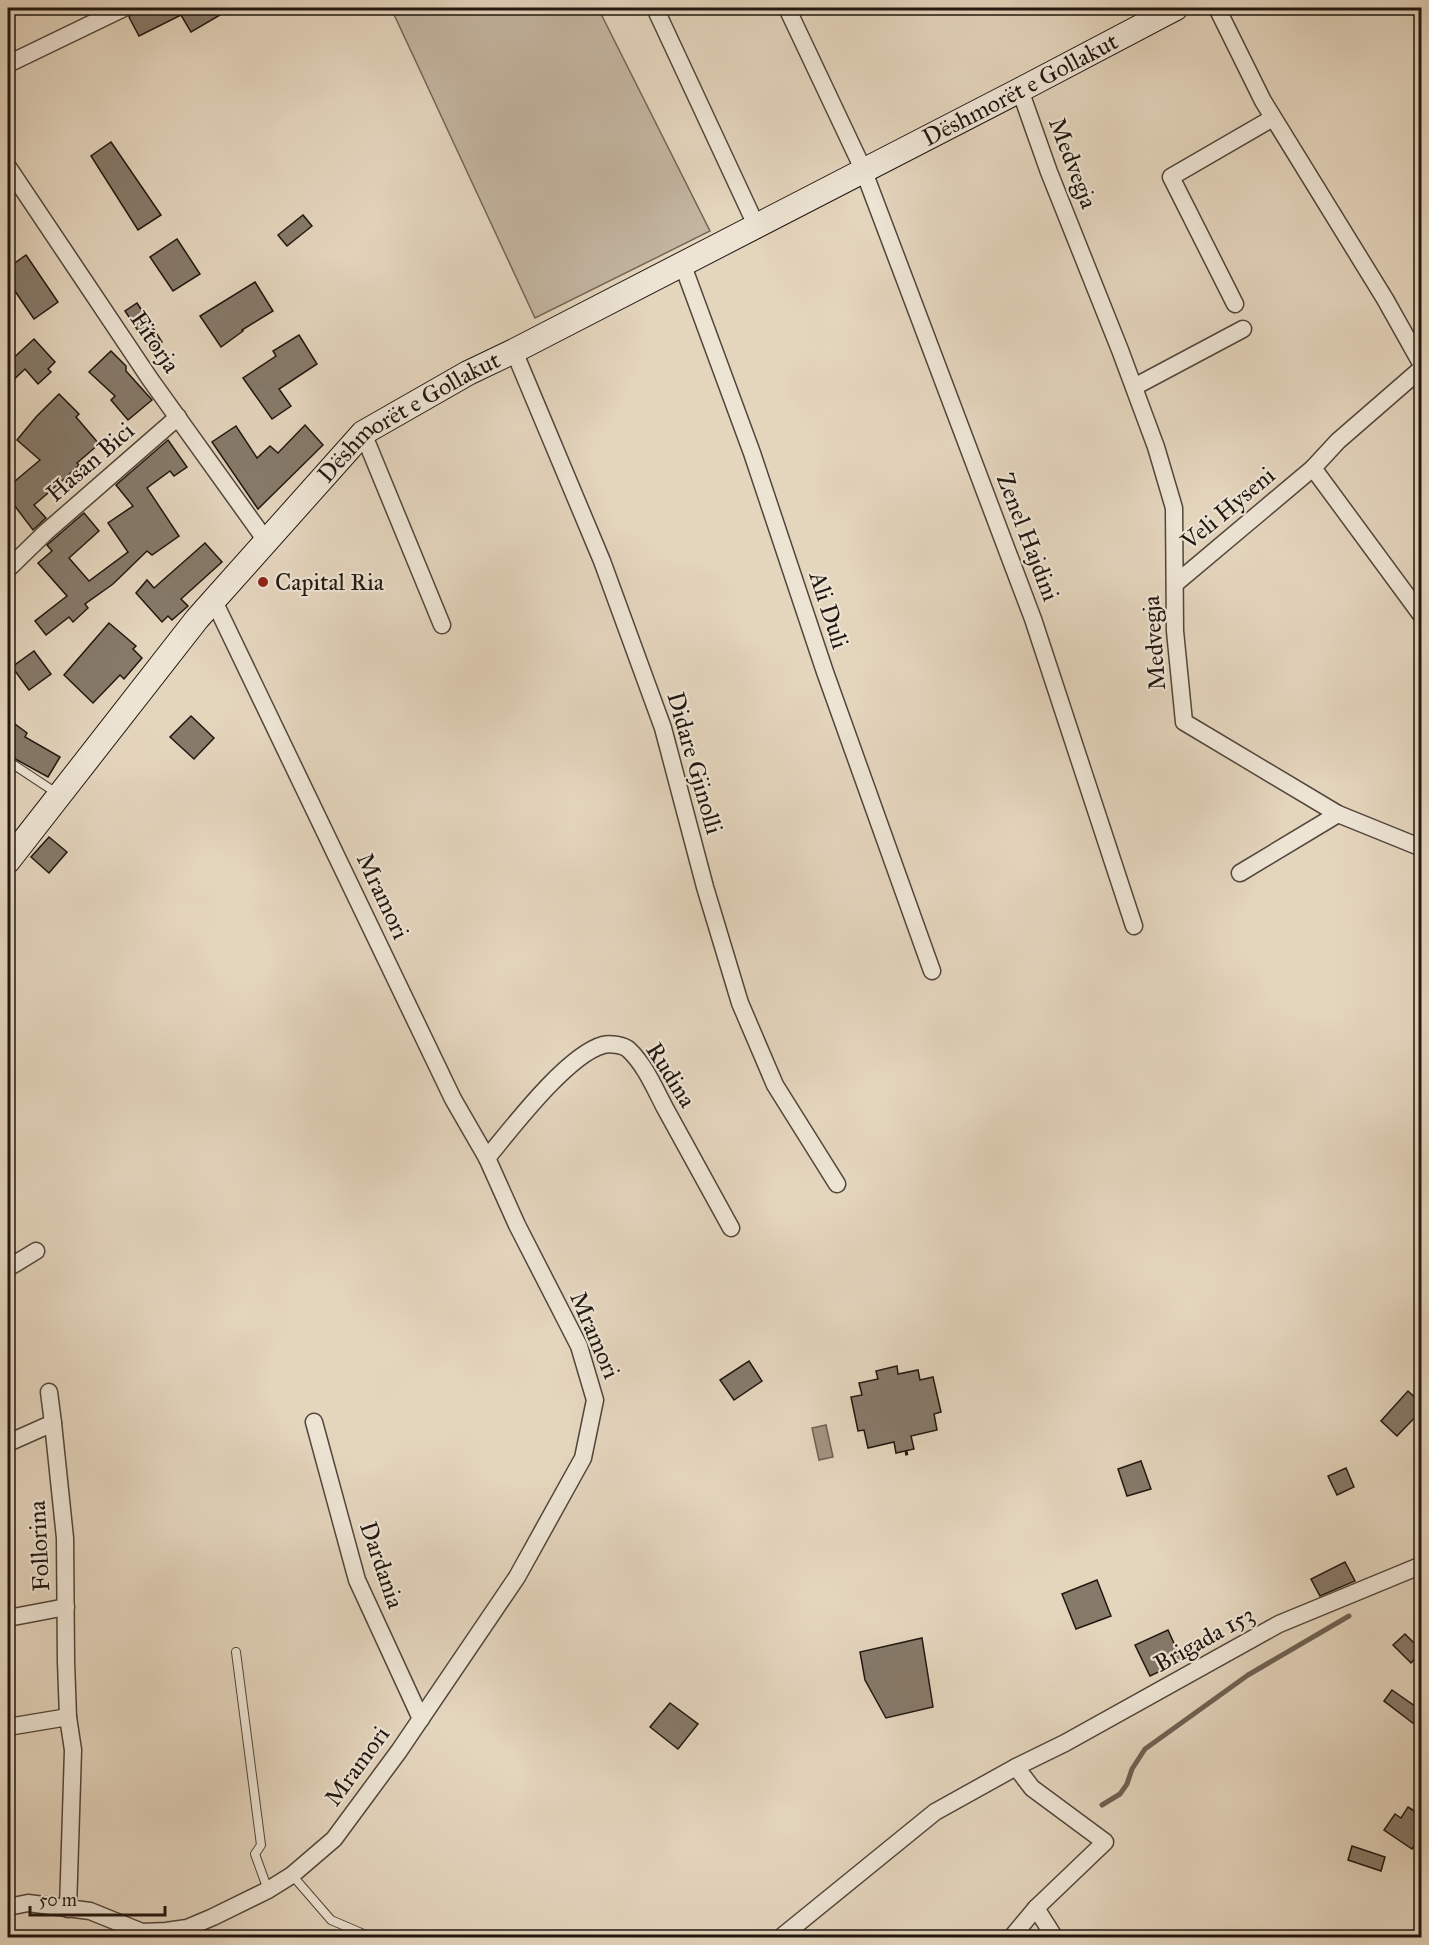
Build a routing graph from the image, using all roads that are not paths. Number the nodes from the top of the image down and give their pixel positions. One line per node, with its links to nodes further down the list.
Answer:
1 (124, 8): 6 (street)
2 (655, 8): 11 (street)
3 (787, 8): 10 (street)
4 (1176, 8): 7 (street, Dëshmorët e Gollakut)
5 (1217, 8): 8 (street)
6 (8, 64)
7 (1020, 90): 10 (street, Dëshmorët e Gollakut); 17 (street, Medvegja)
8 (1273, 118): 13 (street); 16 (street)
9 (8, 167): 18 (street, Fitorja)
10 (863, 169): 11 (street, Dëshmorët e Gollakut); 33 (street, Zenel Hajdini)
11 (756, 225): 12 (street, Dëshmorët e Gollakut)
12 (682, 263): 15 (street, Dëshmorët e Gollakut); 34 (street, Ali Duli)
13 (1235, 304)
14 (1243, 329): 17 (street)
15 (514, 351): 19 (street, Dëshmorët e Gollakut); 36 (street, Didare Gjinolli)
16 (1422, 366): 20 (street, Veli Hyseni)
17 (1134, 387): 23 (street, Medvegja)
18 (178, 417): 21 (street, Fitorja); 22 (street, Hasan Bici)
19 (363, 433): 21 (street, Dëshmorët e Gollakut); 26 (street)
20 (1313, 468): 23 (street, Veli Hyseni); 25 (street, Veli Hyseni)
21 (267, 542): 24 (street, Dëshmorët e Gollakut)
22 (8, 569)
23 (1175, 584): 29 (street, Medvegja)
24 (214, 601): 28 (street, Dëshmorët e Gollakut); 35 (street, Mramori)
25 (1422, 616)
26 (442, 626)
27 (8, 761): 28 (lane)
28 (59, 795): 31 (street, Dëshmorët e Gollakut)
29 (1338, 814): 30 (street, Medvegja); 32 (street)
30 (1422, 848)
31 (8, 861)
32 (1240, 873)
33 (1134, 926)
34 (932, 971)
35 (487, 1158): 37 (street, Rudina); 49 (street, Mramori)
36 (837, 1184)
37 (731, 1228)
38 (36, 1251): 39 (street)
39 (8, 1268)
40 (49, 1392): 42 (street, Follorina)
41 (314, 1422): 49 (street, Dardania)
42 (53, 1423): 43 (street); 45 (street, Follorina)
43 (8, 1443)
44 (1422, 1565): 51 (street, Brigada 153)
45 (66, 1607): 46 (street); 48 (street, Follorina)
46 (8, 1618)
47 (236, 1652): 53 (lane)
48 (68, 1717): 50 (street); 56 (street, Follorina)
49 (421, 1719): 52 (street, Mramori)
50 (8, 1727)
51 (1016, 1767): 55 (street); 59 (street, Brigada 153)
52 (292, 1875): 53 (street, Mramori); 58 (lane)
53 (268, 1890): 57 (street, Mramori)
54 (8, 1907): 56 (street, Mramori)
55 (1036, 1908): 60 (street); 61 (street)
56 (68, 1909): 57 (street, Mramori)
57 (141, 1935)
58 (373, 1938)
59 (780, 1938)
60 (1011, 1938)
61 (1055, 1938)

